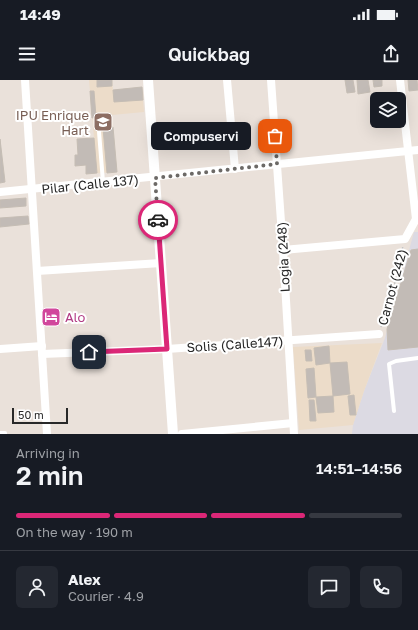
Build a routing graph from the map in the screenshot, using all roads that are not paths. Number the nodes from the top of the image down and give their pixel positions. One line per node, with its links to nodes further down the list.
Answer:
1 (25, 80): 13 (street)
2 (148, 80): 11 (street)
3 (227, 80): 10 (street)
4 (271, 80): 9 (street, Logia (248))
5 (400, 80): 8 (street)
6 (98, 118): 12 (lane)
7 (418, 150): 8 (street, Pilar (Calle 137))
8 (408, 151): 9 (street, Pilar (Calle 137)); 15 (street)
9 (277, 164): 10 (street, Pilar (Calle 137)); 15 (street, Logia (248))
10 (235, 169): 11 (street, Pilar (Calle 137))
11 (155, 178): 12 (street, Pilar (Calle 137)); 16 (street)
12 (103, 182): 13 (street, Pilar (Calle 137))
13 (31, 190): 14 (street, Pilar (Calle 137)); 17 (street)
14 (0, 192)
15 (283, 250): 19 (street, Logia (248))
16 (161, 264): 17 (street); 21 (street)
17 (36, 271): 22 (street)
18 (379, 334): 19 (street, Solis (Calle147))
19 (288, 341): 21 (street, Solis (Calle147)); 25 (street, Logia (248))
20 (0, 349): 22 (street, Solis (Calle147))
21 (167, 349): 22 (street, Solis (Calle147)); 28 (street)
22 (42, 350): 27 (street)
23 (418, 358): 24 (lane)
24 (394, 411)
25 (293, 423): 26 (street); 30 (street, Logia (248))
26 (222, 432): 29 (street)
27 (47, 434)
28 (173, 434)
29 (182, 434)
30 (294, 434)

